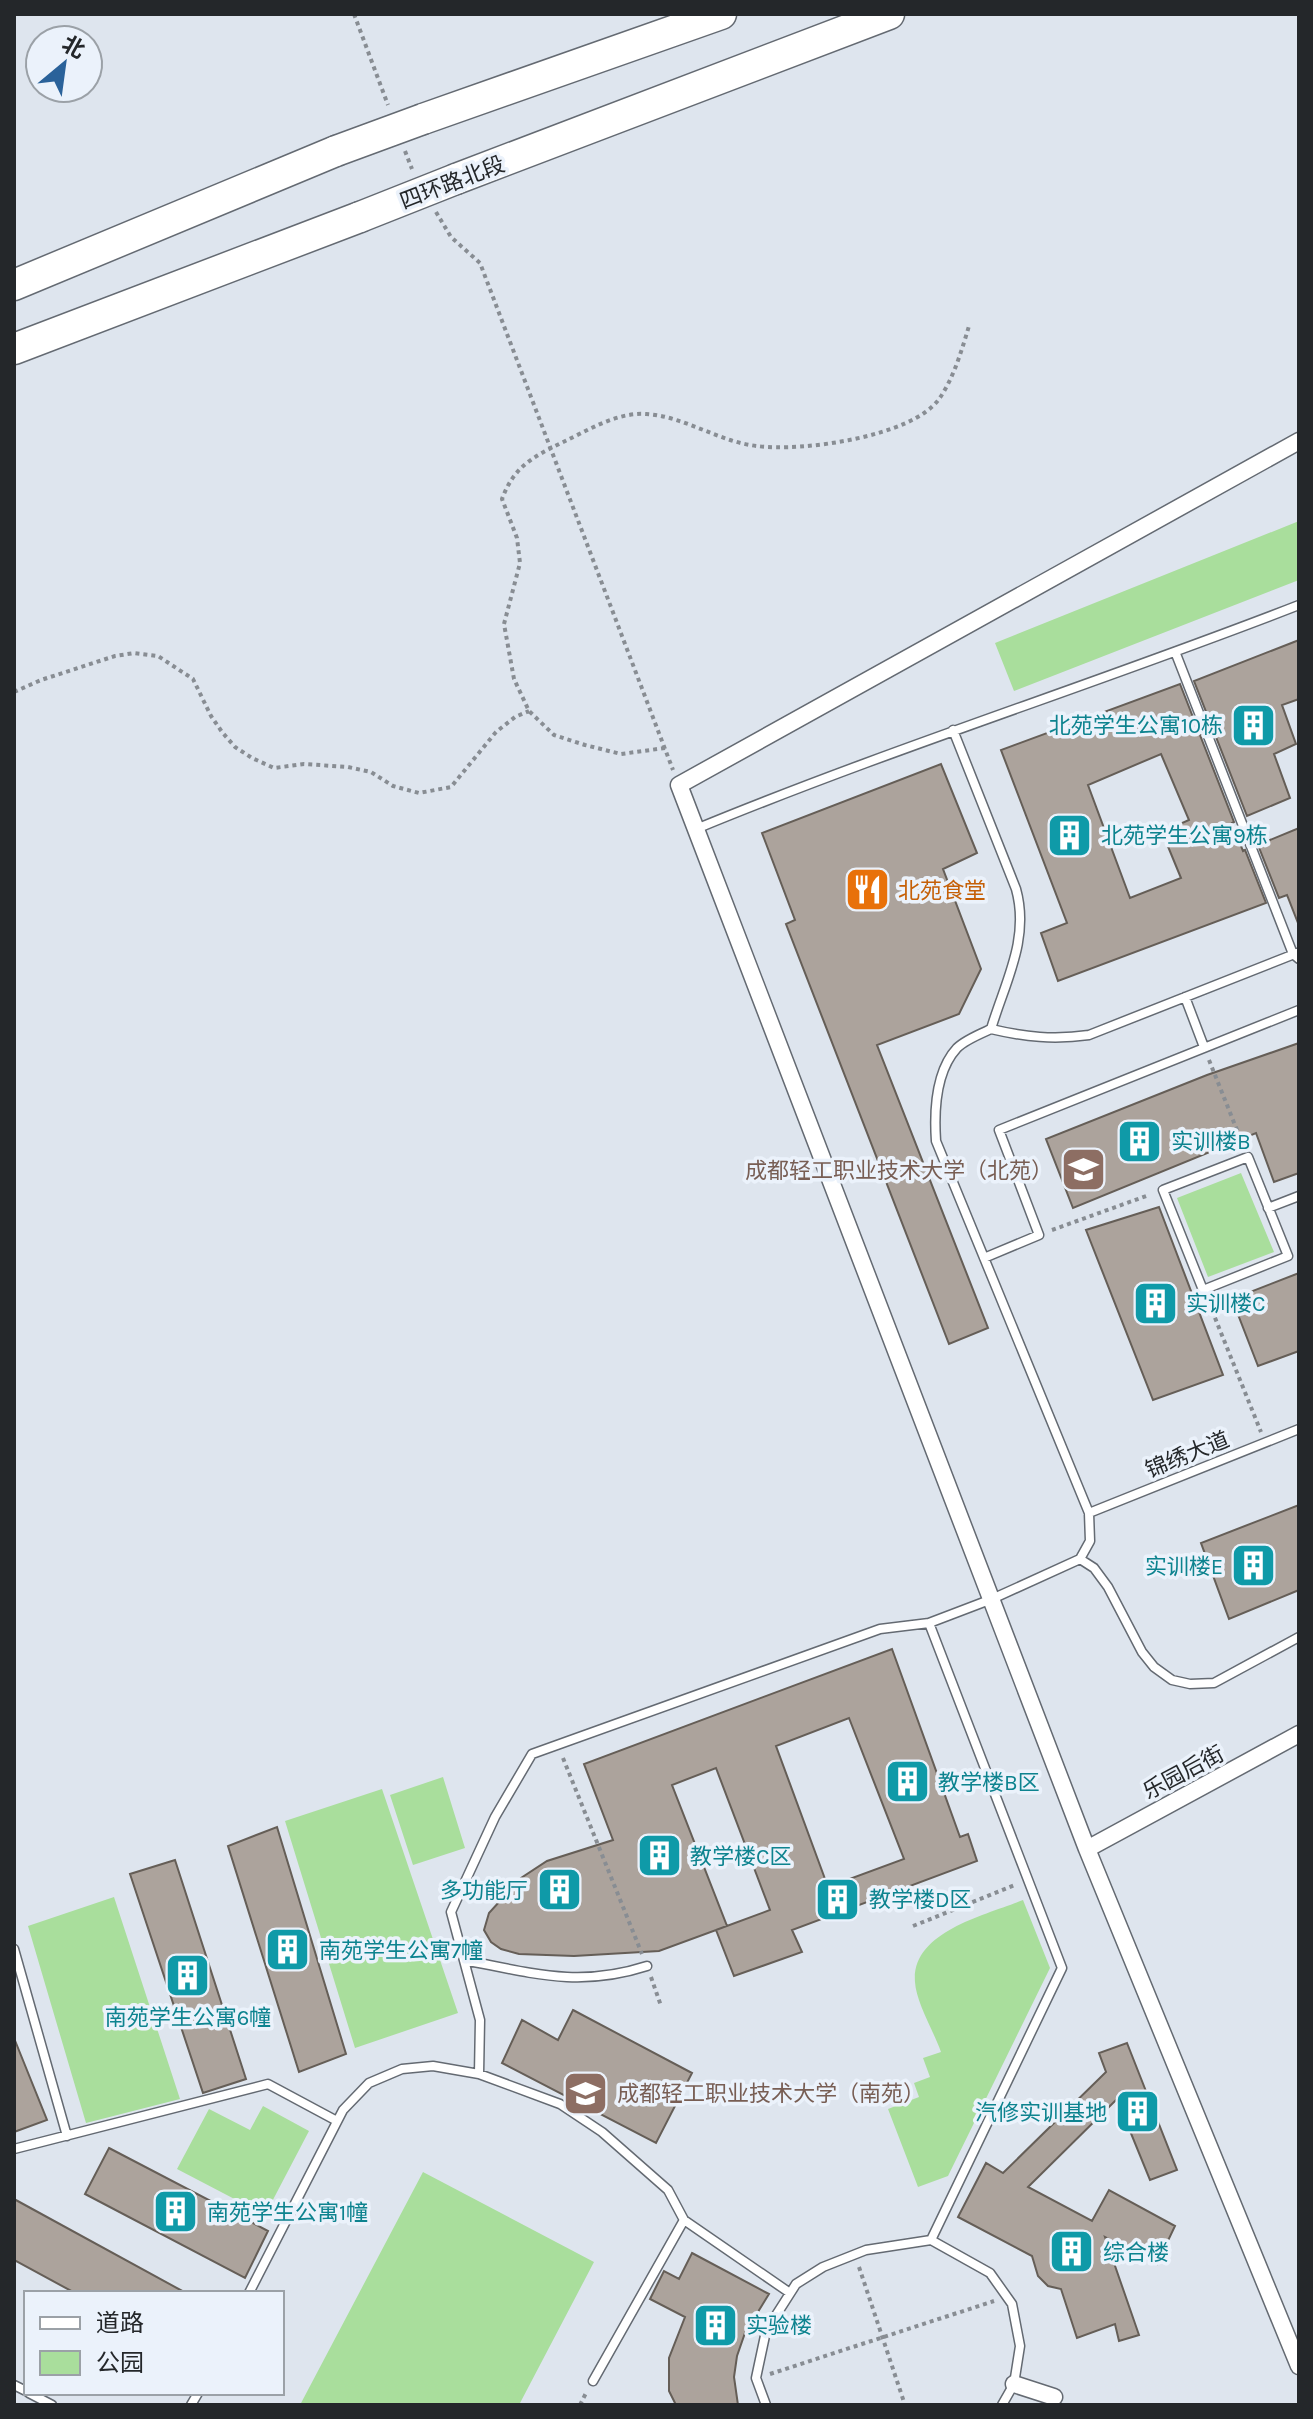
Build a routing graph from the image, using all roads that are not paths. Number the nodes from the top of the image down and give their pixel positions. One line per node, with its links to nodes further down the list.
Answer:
1 (721, 14): 3 (highway, bridge)
2 (889, 14): 4 (highway, 四环路北段, bridge)
3 (14, 285)
4 (14, 349)
5 (1299, 441): 9 (street)
6 (1299, 605): 7 (lane)
7 (1176, 654): 8 (lane); 10 (lane)
8 (953, 730): 9 (lane); 13 (lane)
9 (696, 829): 21 (street)
10 (1297, 955): 11 (lane)
11 (1185, 997): 13 (lane); 14 (lane)
12 (1299, 1010): 14 (lane)
13 (991, 1029): 17 (lane)
14 (1204, 1047): 17 (lane)
15 (1299, 1196): 16 (lane)
16 (1268, 1208): 16 (lane)
17 (984, 1258): 19 (lane)
18 (1299, 1429): 19 (lane, 锦绣大道)
19 (1089, 1513): 20 (lane)
20 (1080, 1559): 21 (lane); 23 (lane)
21 (992, 1599): 22 (lane); 25 (street)
22 (929, 1623): 27 (lane); 34 (lane)
23 (1299, 1637)
24 (1299, 1734): 25 (street, 乐园后街)
25 (1087, 1849): 37 (street)
26 (14, 1949): 31 (lane)
27 (464, 1960): 28 (lane); 29 (lane)
28 (647, 1966)
29 (479, 2074): 30 (lane); 33 (lane)
30 (337, 2121): 31 (lane); 35 (lane)
31 (67, 2136): 32 (lane)
32 (14, 2149)
33 (684, 2220): 36 (lane); 38 (lane)
34 (931, 2240): 36 (lane); 39 (lane)
35 (250, 2291)
36 (790, 2293): 43 (lane)
37 (1299, 2366)
38 (593, 2381)
39 (1014, 2384): 41 (street); 44 (lane)
40 (34, 2395): 42 (lane)
41 (1054, 2397)
42 (52, 2405)
43 (766, 2405)
44 (1002, 2405)

